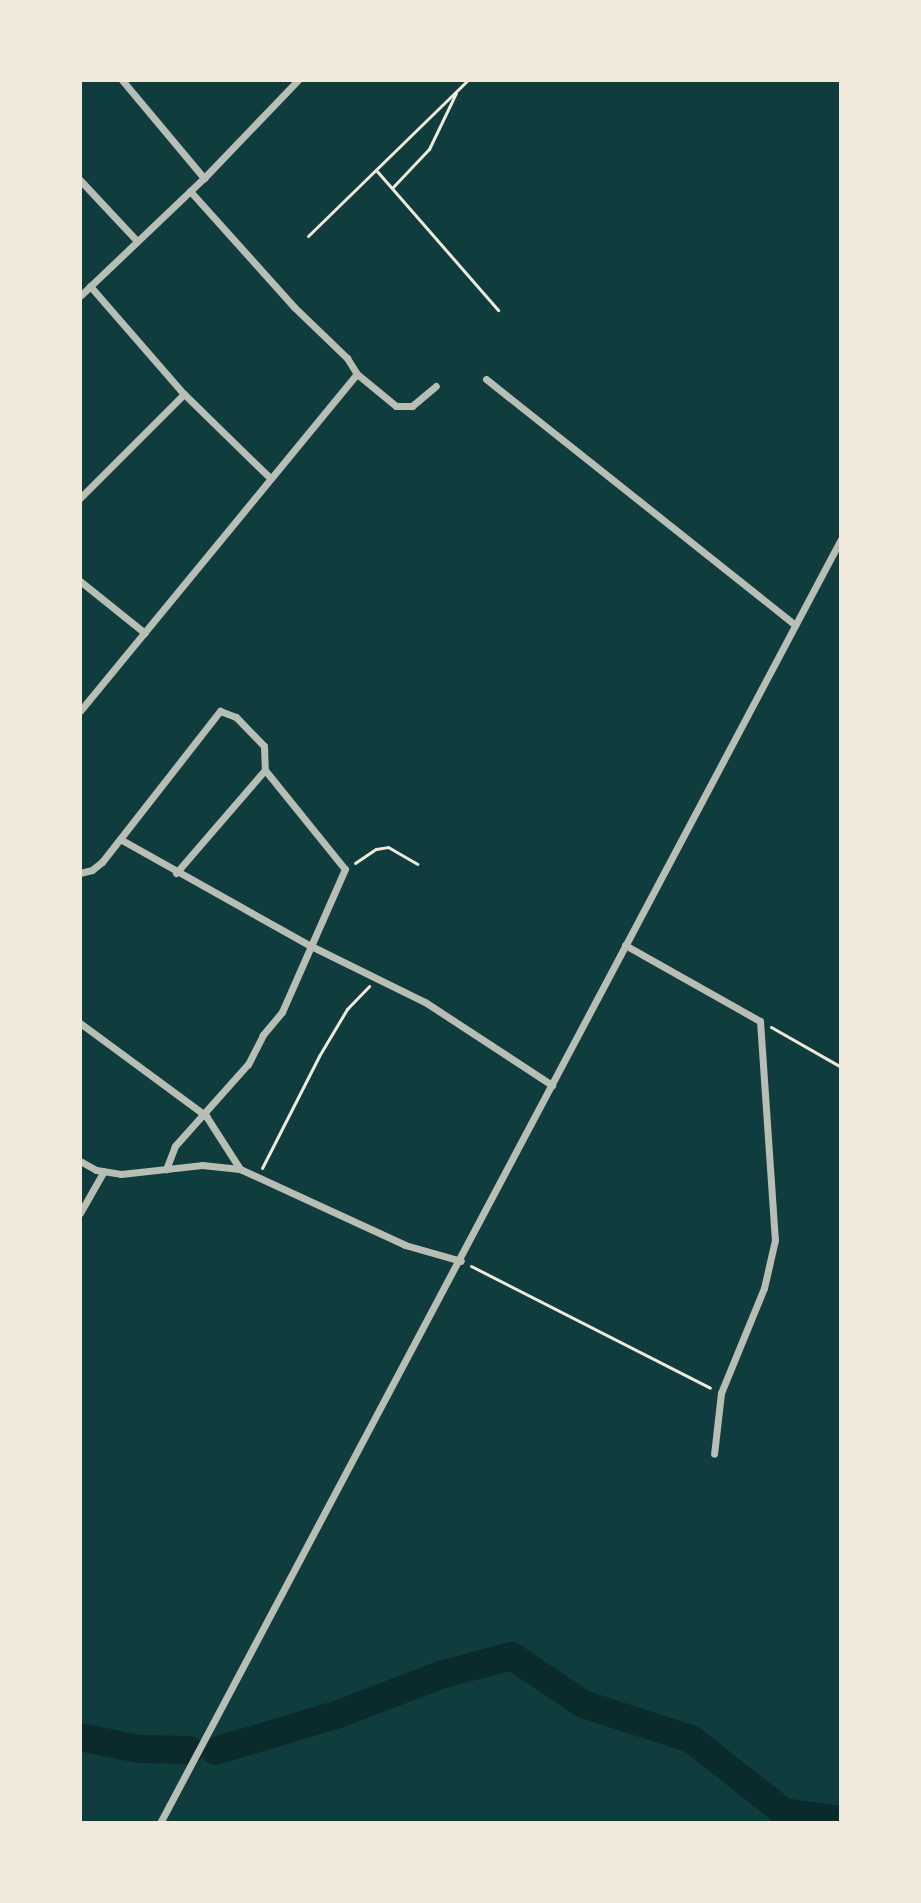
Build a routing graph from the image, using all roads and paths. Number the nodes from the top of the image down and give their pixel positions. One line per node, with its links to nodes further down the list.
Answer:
1 (122, 80): 6 (street)
2 (468, 80): 4 (path)
3 (292, 82): 6 (street)
4 (458, 89): 5 (path); 8 (path)
5 (376, 170): 8 (path); 10 (path)
6 (204, 178): 9 (street)
7 (80, 180): 11 (street)
8 (392, 188): 14 (path)
9 (190, 191): 11 (street); 15 (street)
10 (308, 236)
11 (137, 241): 12 (street)
12 (90, 286): 13 (street); 18 (street)
13 (80, 296)
14 (498, 310)
15 (357, 374): 17 (street); 19 (street)
16 (486, 379): 23 (street)
17 (436, 386)
18 (184, 394): 19 (street); 20 (street)
19 (269, 477): 24 (street)
20 (80, 498)
21 (841, 539): 23 (street)
22 (80, 581): 24 (street)
23 (795, 625): 32 (street)
24 (145, 633): 25 (street)
25 (80, 711)
26 (265, 770): 27 (street); 29 (street); 31 (street)
27 (120, 839): 30 (street); 31 (street)
28 (417, 864): 29 (path)
29 (345, 869): 33 (street)
30 (80, 873)
31 (176, 873): 33 (street)
32 (625, 945): 35 (street); 38 (street)
33 (311, 946): 34 (street); 39 (street)
34 (376, 978): 38 (street); 44 (path)
35 (760, 1021): 37 (path); 47 (street)
36 (80, 1023): 39 (street)
37 (841, 1067)
38 (552, 1085): 46 (street)
39 (206, 1116): 41 (street); 42 (street)
40 (80, 1161): 43 (street)
41 (166, 1169): 42 (street); 43 (street)
42 (240, 1169): 44 (street)
43 (104, 1171): 45 (street)
44 (256, 1178): 46 (street)
45 (80, 1213)
46 (461, 1261): 47 (path); 49 (street)
47 (721, 1393): 48 (street)
48 (714, 1454)
49 (160, 1823)

